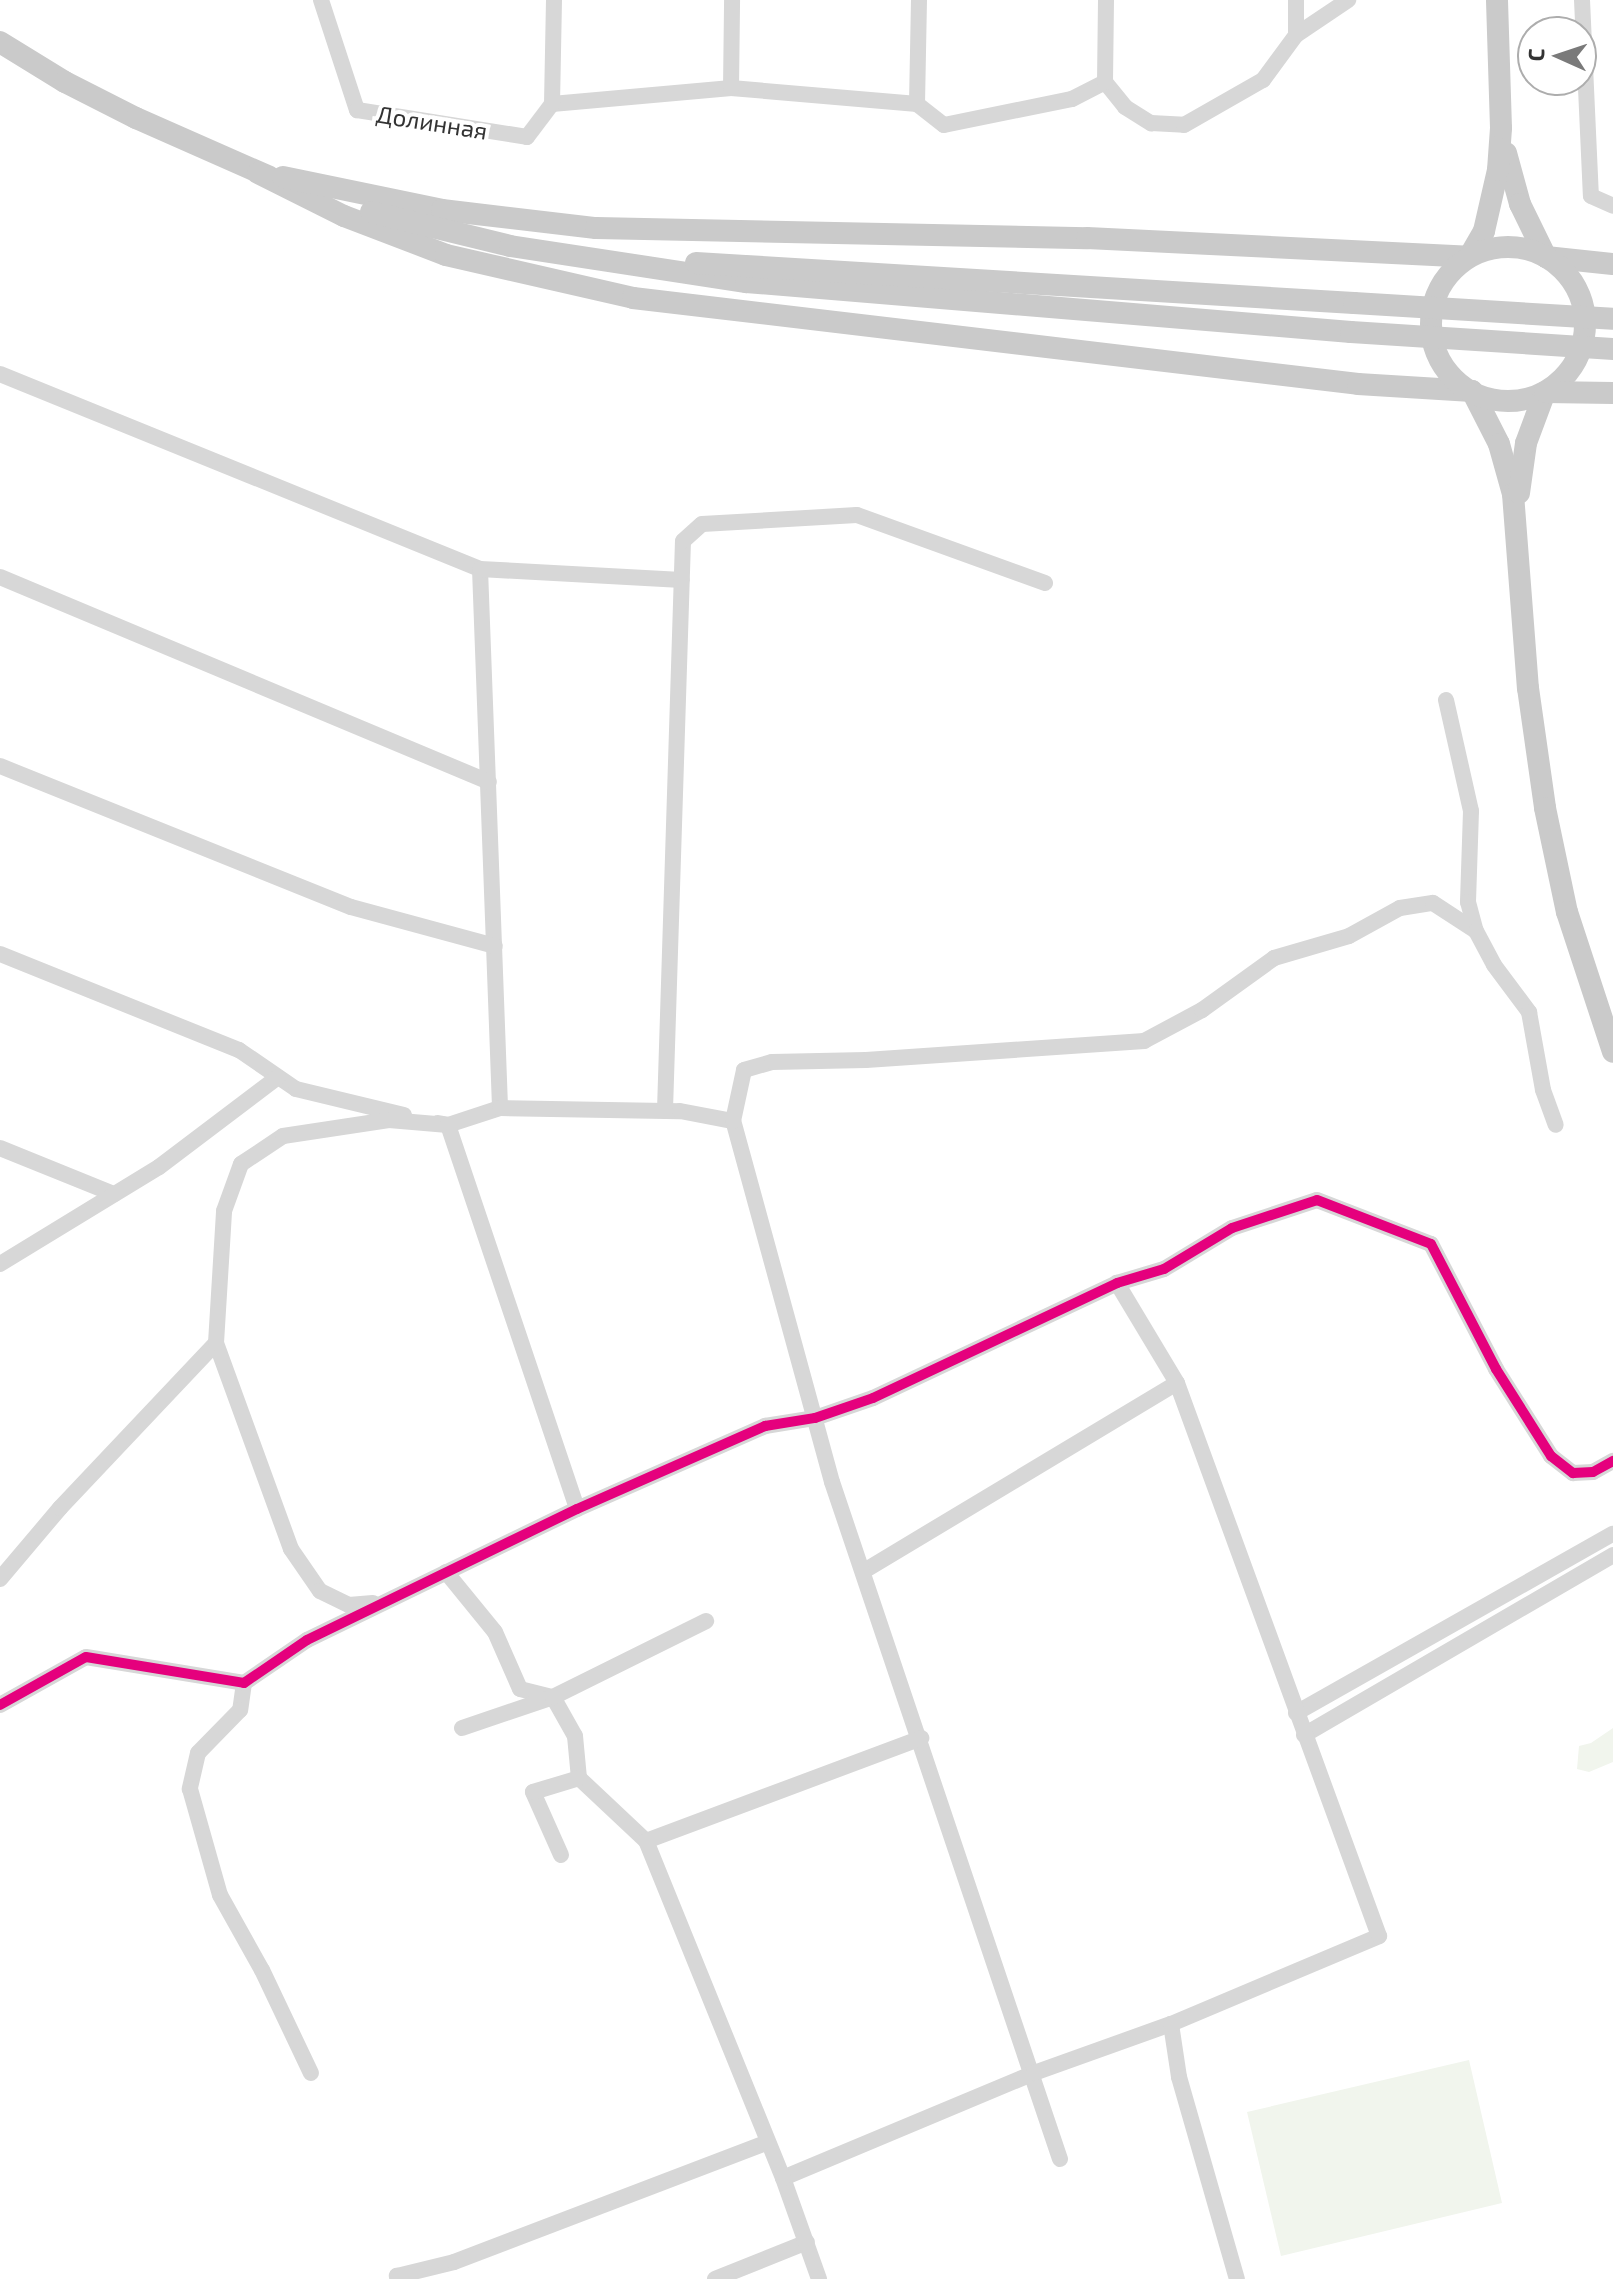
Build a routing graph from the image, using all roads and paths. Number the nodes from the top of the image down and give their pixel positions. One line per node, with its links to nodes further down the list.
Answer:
1 (321, 0): 14 (street, Долинная)
2 (554, 0): 14 (street)
3 (732, 0): 13 (street)
4 (919, 0): 15 (street)
5 (1106, 0): 12 (street)
6 (1296, 0): 10 (street)
7 (1348, 0): 10 (street)
8 (1497, 0): 16 (main road)
9 (1582, 0): 18 (street)
10 (1296, 35): 12 (street)
11 (0, 42): 17 (main road)
12 (1105, 82): 15 (street)
13 (731, 88): 14 (street); 15 (street)
14 (552, 104)
15 (917, 104)
16 (1501, 128): 19 (main road); 20 (main road)
17 (258, 173): 19 (main road); 21 (main road); 26 (main road)
18 (1613, 206)
19 (1469, 257): 20 (main road); 26 (main road)
20 (1546, 257): 22 (main road); 27 (main road)
21 (615, 262): 23 (main road, bridge); 24 (main road, bridge)
22 (1613, 264)
23 (1613, 319)
24 (1613, 349)
25 (0, 374): 30 (street)
26 (1472, 391): 27 (main road); 29 (main road)
27 (1545, 392): 28 (main road); 29 (main road)
28 (1613, 393)
29 (1518, 522): 40 (main road)
30 (480, 569): 32 (street); 36 (street)
31 (0, 577): 36 (street)
32 (682, 580): 33 (street); 43 (street)
33 (1045, 583)
34 (1446, 700): 37 (street)
35 (0, 766): 38 (street)
36 (489, 782): 38 (street)
37 (1476, 931): 44 (street); 46 (street)
38 (495, 946): 42 (street)
39 (0, 954): 41 (street)
40 (1613, 1052)
41 (278, 1077): 45 (street); 48 (street)
42 (500, 1108): 43 (street); 45 (street)
43 (665, 1110): 44 (street)
44 (733, 1121): 53 (street)
45 (448, 1125): 51 (street); 55 (street)
46 (1556, 1125)
47 (0, 1148): 48 (street)
48 (114, 1194): 49 (street)
49 (0, 1264)
50 (1117, 1283): 52 (street); 53 (street); 54 (street)
51 (216, 1343): 60 (street); 61 (street)
52 (1177, 1383): 58 (street); 66 (street)
53 (815, 1418): 55 (street); 58 (street)
54 (1613, 1461)
55 (577, 1509): 59 (street)
56 (1613, 1534): 66 (street)
57 (1613, 1555): 68 (street)
58 (864, 1571): 69 (street)
59 (446, 1572): 61 (street); 64 (street)
60 (0, 1579)
61 (385, 1602): 63 (street)
62 (706, 1621): 64 (street)
63 (244, 1683): 65 (street); 74 (street)
64 (553, 1697): 67 (street); 70 (street)
65 (0, 1705)
66 (1296, 1713): 68 (street)
67 (462, 1728)
68 (1304, 1735): 73 (street)
69 (921, 1738): 71 (street); 75 (street)
70 (579, 1778): 71 (street); 72 (street)
71 (646, 1841): 76 (street)
72 (561, 1855)
73 (1171, 2024): 75 (street); 83 (street)
74 (311, 2073)
75 (1034, 2073): 77 (street); 78 (street)
76 (768, 2142): 78 (street); 80 (street)
77 (1060, 2159)
78 (783, 2178): 79 (street)
79 (807, 2242): 81 (street); 82 (street)
80 (399, 2279)
81 (715, 2279)
82 (819, 2279)
83 (1237, 2279)

